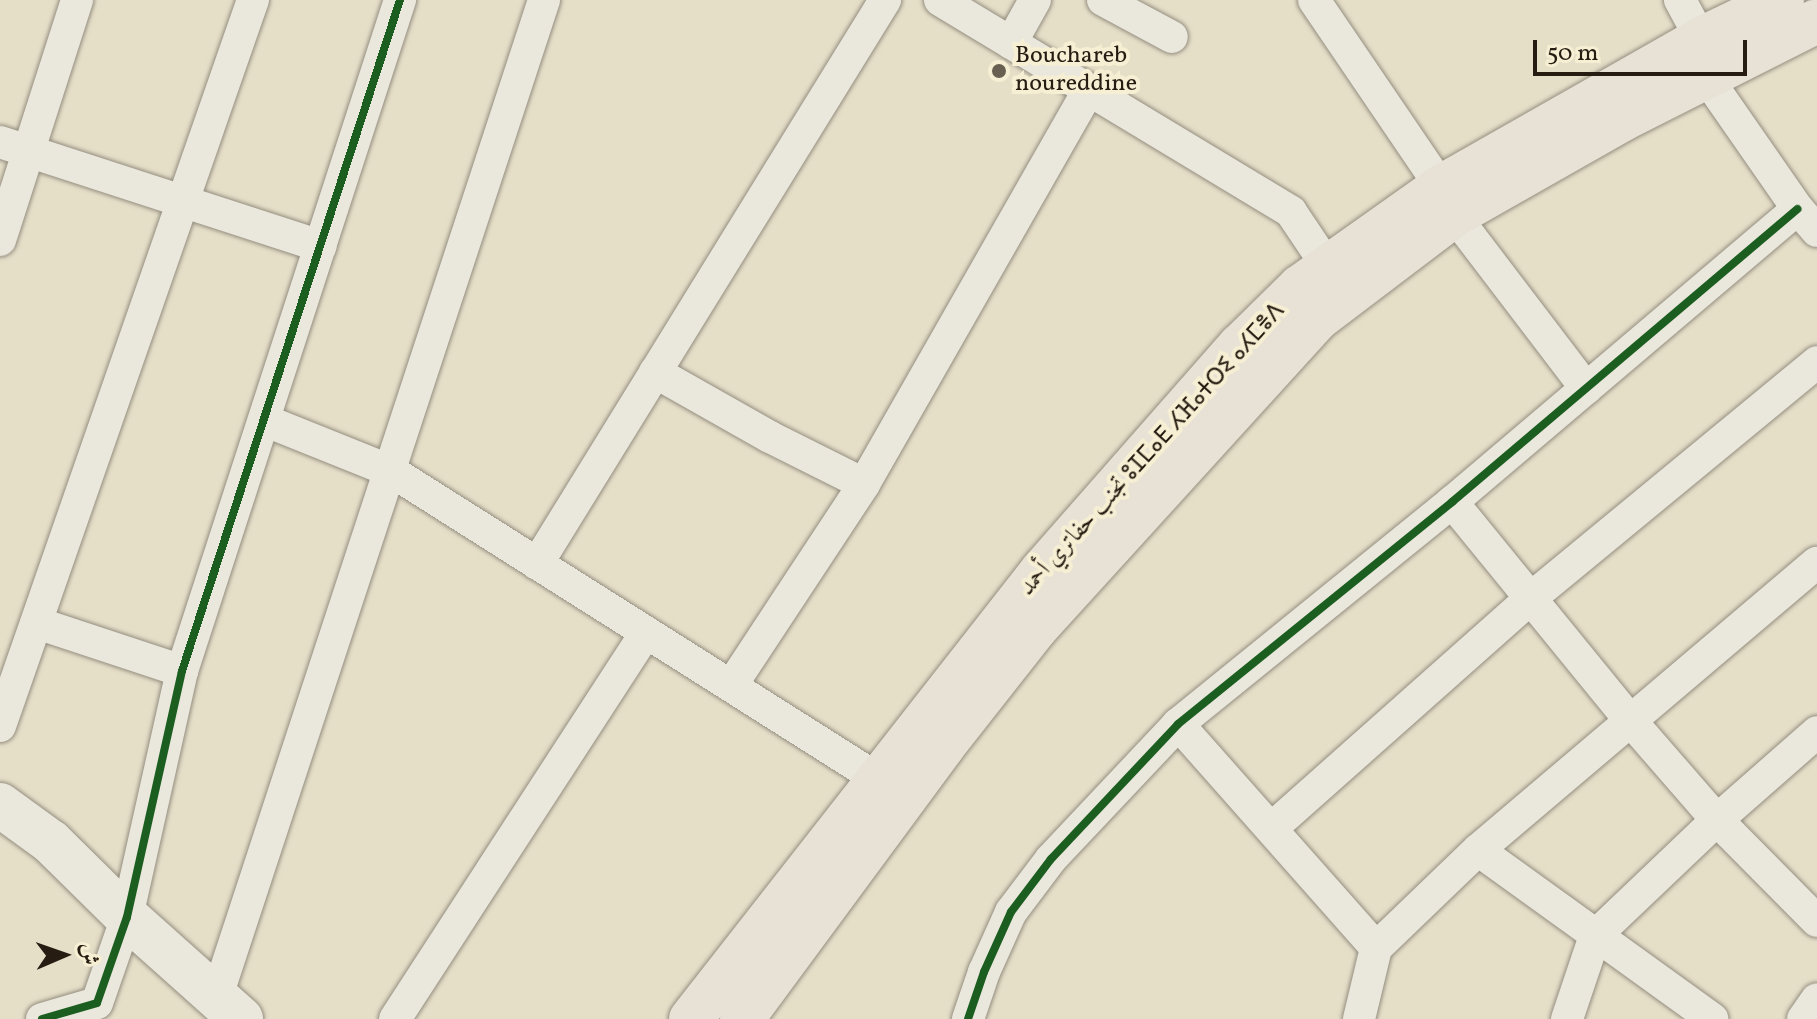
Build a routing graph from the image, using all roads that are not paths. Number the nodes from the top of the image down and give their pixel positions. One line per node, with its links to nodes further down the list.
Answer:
1 (77, 0): 17 (street)
2 (253, 0): 19 (street)
3 (400, 0): 22 (street)
4 (544, 0): 28 (street)
5 (885, 0): 25 (street)
6 (940, 0): 14 (street)
7 (1035, 0): 14 (street)
8 (1103, 0): 13 (street)
9 (1314, 0): 18 (street)
10 (1680, 0): 15 (street)
11 (1782, 0): 15 (main road, تجنب حفاتري أحمد ⵓⵊⵎⴰⴹ ⵃⴼⴰⵜⵔⵉ ⴰⵃⵎⴻⴷ)
12 (1817, 21): 15 (main road, تجنب حفاتري أحمد ⵓⵊⵎⴰⴹ ⵃⴼⴰⵜⵔⵉ ⴰⵃⵎⴻⴷ)
13 (1172, 37)
14 (1011, 43): 16 (street)
15 (1698, 54): 18 (main road, تجنب حفاتري أحمد ⵓⵊⵎⴰⴹ ⵃⴼⴰⵜⵔⵉ ⴰⵃⵎⴻⴷ); 20 (street)
16 (1089, 90): 23 (street); 29 (street)
17 (14, 147): 19 (street); 21 (street)
18 (1448, 201): 23 (main road, تجنب حفاتري أحمد ⵓⵊⵎⴰⴹ ⵃⴼⴰⵜⵔⵉ ⴰⵃⵎⴻⴷ); 26 (street); 56 (main road, تجنب حفاتري أحمد ⵓⵊⵎⴰⴹ ⵃⴼⴰⵜⵔⵉ ⴰⵃⵎⴻⴷ)
19 (183, 202): 22 (street); 34 (street)
20 (1808, 220): 26 (street)
21 (0, 240)
22 (321, 246): 27 (street)
23 (1328, 267): 42 (main road, تجنب حفاتري أحمد ⵓⵊⵎⴰⴹ ⵃⴼⴰⵜⵔⵉ ⴰⵃⵎⴻⴷ)
24 (1817, 362): 33 (street)
25 (655, 372): 29 (street); 32 (street)
26 (1586, 388): 30 (street)
27 (264, 420): 28 (street); 36 (street)
28 (391, 471): 32 (street); 52 (street)
29 (864, 484): 37 (street)
30 (1452, 502): 33 (street); 39 (street)
31 (1817, 563): 38 (street)
32 (537, 564): 35 (street)
33 (1531, 598): 38 (street); 45 (street)
34 (37, 623): 36 (street); 40 (street)
35 (646, 632): 37 (street); 54 (street)
36 (182, 671): 47 (street)
37 (731, 686): 42 (street)
38 (1630, 720): 44 (street); 46 (street)
39 (1178, 724): 45 (street); 57 (street)
40 (0, 726)
41 (1817, 732): 44 (street)
42 (878, 779): 55 (main road, تجنب حفاتري أحمد ⵓⵊⵎⴰⴹ ⵃⴼⴰⵜⵔⵉ ⴰⵃⵎⴻⴷ)
43 (0, 805): 47 (main road)
44 (1717, 820): 48 (street); 49 (street)
45 (1272, 828): 50 (street)
46 (1478, 850): 49 (street); 50 (street)
47 (127, 917): 52 (main road); 53 (street)
48 (1817, 921)
49 (1595, 936): 59 (street); 60 (street)
50 (1376, 948): 58 (street)
51 (1817, 999): 61 (street)
52 (229, 1008)
53 (42, 1019)
54 (395, 1019)
55 (691, 1019)
56 (742, 1019)
57 (968, 1019)
58 (1359, 1019)
59 (1567, 1019)
60 (1712, 1019)
61 (1803, 1019)

